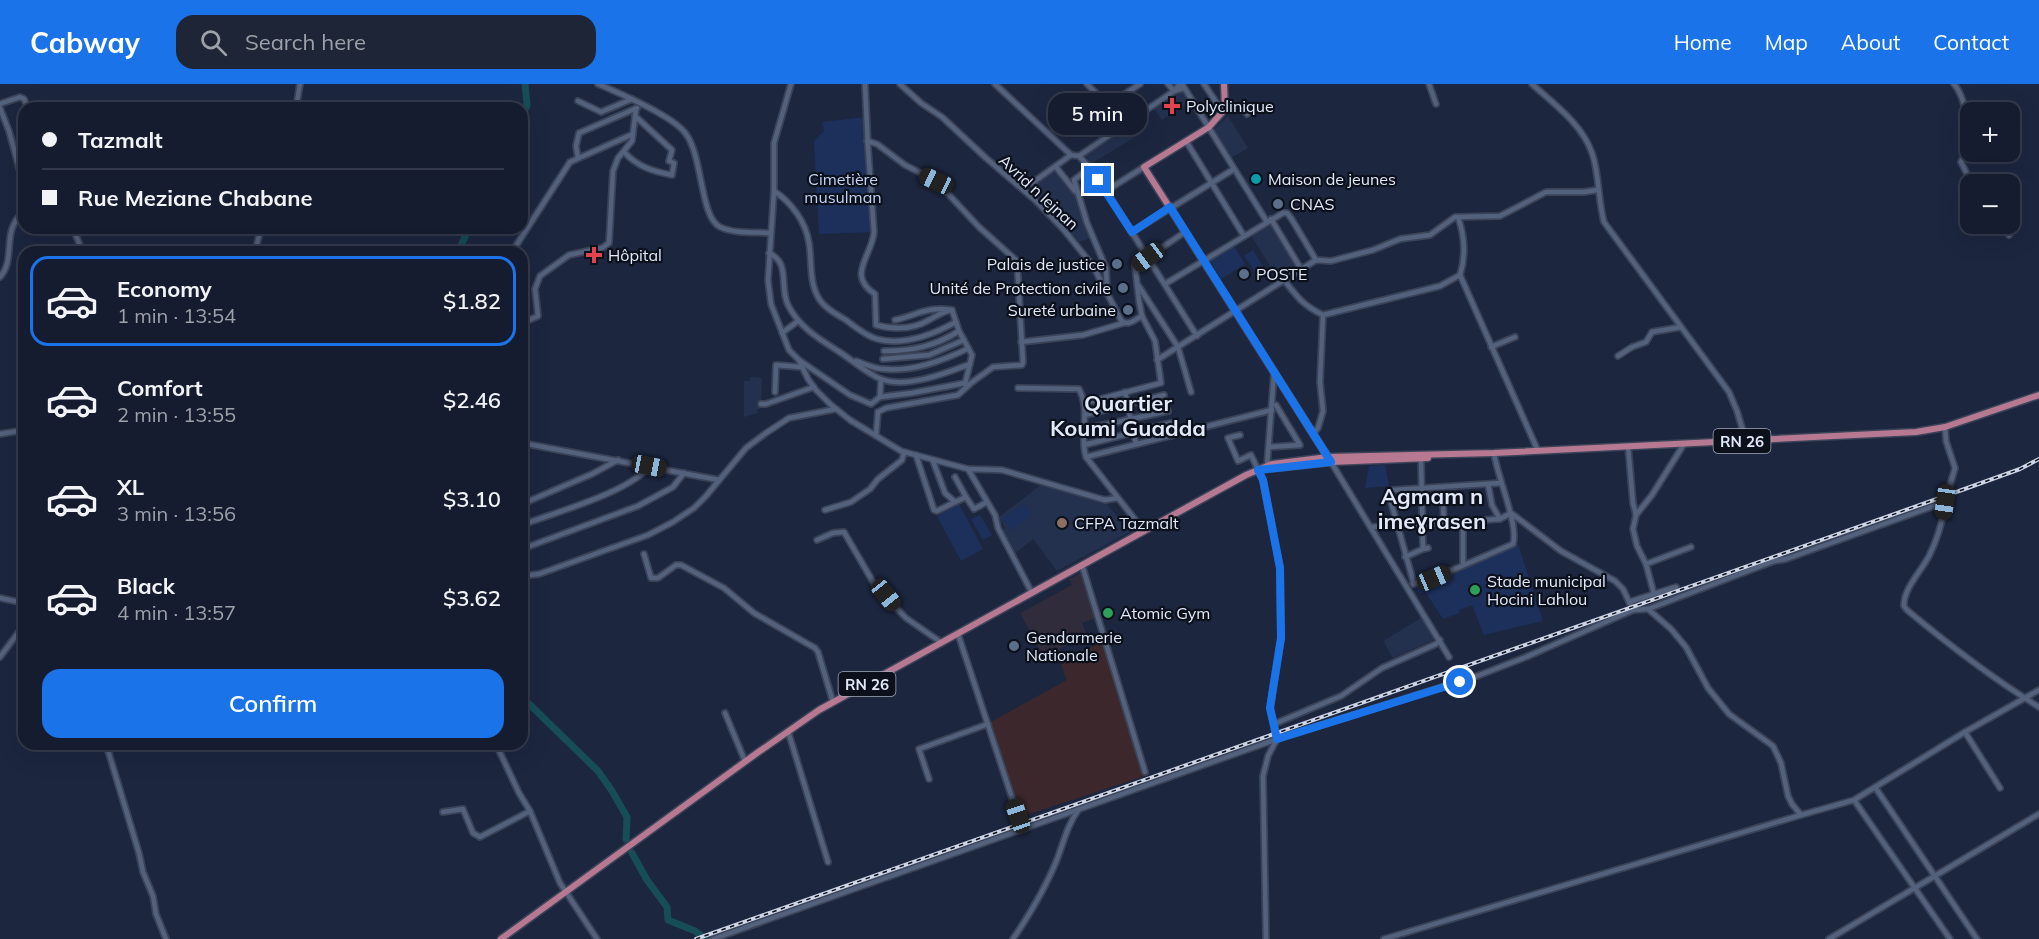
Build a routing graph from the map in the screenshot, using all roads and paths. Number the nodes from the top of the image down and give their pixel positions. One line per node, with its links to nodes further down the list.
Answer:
1 (300, 84): 22 (street)
2 (598, 84): 19 (street)
3 (791, 84): 48 (street)
4 (865, 84): 33 (street)
5 (900, 84): 68 (street, Avrid n lejnan)
6 (994, 84): 36 (street)
7 (1087, 84): 25 (street)
8 (1126, 84): 17 (street)
9 (1140, 84): 17 (street)
10 (1168, 84): 18 (street)
11 (1204, 84): 27 (street)
12 (1224, 84): 27 (main road)
13 (1429, 84): 24 (street)
14 (1532, 84): 47 (street)
15 (1953, 84): 44 (street)
16 (1181, 85): 18 (street); 31 (street)
17 (1131, 90): 25 (street)
18 (1174, 91): 30 (street)
19 (632, 99): 20 (street); 23 (street)
20 (578, 101)
21 (25, 102): 26 (street)
22 (297, 102)
23 (640, 104): 28 (street); 58 (street)
24 (1436, 104)
25 (1108, 105): 30 (street)
26 (0, 106): 39 (street)
27 (1225, 107): 29 (street); 31 (main road)
28 (635, 112): 32 (street); 35 (street); 38 (street)
29 (1246, 114)
30 (1125, 123): 37 (street)
31 (1209, 126): 34 (main road); 43 (street)
32 (633, 134): 35 (street); 38 (street)
33 (867, 141): 73 (street); 88 (street)
34 (1186, 141): 41 (main road); 45 (street)
35 (624, 152): 77 (street)
36 (1071, 155): 37 (street); 40 (street)
37 (1079, 156): 42 (street)
38 (579, 158): 55 (street)
39 (18, 164)
40 (1056, 166): 46 (street); 50 (street)
41 (1144, 167): 49 (street); 51 (main road)
42 (1090, 168): 49 (street); 50 (street)
43 (1234, 169): 45 (street); 54 (street)
44 (1967, 174)
45 (1211, 182): 51 (street); 59 (street)
46 (1032, 183)
47 (1597, 190): 53 (street); 82 (street)
48 (774, 191): 58 (street); 80 (street)
49 (1106, 191): 56 (street)
50 (1078, 195): 65 (street)
51 (1170, 207): 56 (street); 57 (main road)
52 (18, 215): 67 (street)
53 (1458, 217): 63 (street); 66 (street)
54 (1269, 220): 59 (street); 63 (street); 64 (street)
55 (528, 227)
56 (1132, 232): 61 (street)
57 (1185, 232): 61 (street); 62 (main road)
58 (771, 233): 60 (street)
59 (1244, 236): 62 (street)
60 (769, 253): 79 (street); 84 (street)
61 (1148, 257): 70 (street); 71 (street)
62 (1203, 260): 71 (street); 74 (main road)
63 (1316, 260): 64 (street)
64 (1301, 269): 69 (street)
65 (1107, 275): 68 (street); 72 (street)
66 (1460, 275): 75 (street); 90 (street)
67 (0, 277)
68 (1101, 279): 72 (street, Avrid n lejnan)
69 (1284, 280): 74 (street); 75 (street)
70 (1136, 283): 76 (street); 89 (street)
71 (1165, 284): 85 (street)
72 (1107, 290): 81 (street, Avrid n lejnan)
73 (952, 310): 78 (street); 80 (street)
74 (1235, 311): 85 (street); 100 (main road)
75 (1323, 315): 129 (street)
76 (1142, 316): 81 (street); 97 (street)
77 (528, 320)
78 (895, 320)
79 (798, 321): 84 (street); 94 (street)
80 (956, 322): 83 (street)
81 (1124, 323): 88 (street)
82 (1681, 327): 93 (street); 132 (street)
83 (959, 331): 87 (street); 92 (street)
84 (782, 333): 96 (street)
85 (1197, 336): 89 (street)
86 (1515, 337): 90 (street)
87 (964, 340): 91 (street); 95 (street)
88 (1021, 342): 105 (street)
89 (1178, 347): 97 (street); 107 (street)
90 (1491, 347): 139 (street)
91 (967, 349): 94 (street); 98 (street)
92 (884, 351)
93 (1618, 356)
94 (851, 359): 101 (street)
95 (883, 359)
96 (799, 360): 99 (street); 114 (street)
97 (1157, 360): 108 (street)
98 (970, 364): 101 (street); 102 (street)
99 (801, 367): 103 (street); 106 (street)
100 (1274, 373): 118 (street); 129 (main road)
101 (881, 379): 110 (street)
102 (965, 383): 105 (street); 110 (street)
103 (814, 387): 113 (street); 117 (street)
104 (1018, 388): 112 (street)
105 (964, 390): 119 (street)
106 (775, 392)
107 (1191, 392)
108 (1125, 393): 112 (street); 115 (street)
109 (1164, 395): 115 (street)
110 (880, 397): 114 (street)
111 (2036, 397): 124 (main road, RN 26)
112 (1085, 403): 121 (street)
113 (761, 404)
114 (871, 404): 119 (street)
115 (1128, 405): 121 (street); 122 (street)
116 (1276, 405): 138 (street)
117 (836, 408): 130 (street); 157 (street)
118 (1272, 410): 134 (street); 138 (street)
119 (879, 411): 130 (street)
120 (1168, 411): 122 (street)
121 (1085, 415): 125 (street)
122 (1131, 419): 125 (street); 127 (street)
123 (1171, 423): 127 (street)
124 (1946, 427): 132 (main road, RN 26); 167 (street)
125 (1085, 429): 136 (street)
126 (18, 431): 128 (street)
127 (1133, 432): 134 (street); 136 (street)
128 (0, 434)
129 (1313, 434): 147 (main road)
130 (876, 435): 140 (street)
131 (1240, 435): 153 (street)
132 (1746, 441): 135 (main road, RN 26)
133 (528, 443): 146 (street)
134 (1136, 444): 144 (street)
135 (1684, 444): 137 (main road, RN 26); 170 (street)
136 (1084, 445): 144 (street)
137 (1628, 446): 139 (main road, RN 26); 170 (street)
138 (1269, 447): 151 (street)
139 (1538, 451): 141 (main road, RN 26)
140 (904, 452): 142 (street); 168 (street)
141 (1494, 453): 143 (main road, RN 26); 158 (street)
142 (916, 455): 148 (street); 165 (street)
143 (1447, 455): 145 (main road, RN 26); 147 (main road, RN 26)
144 (1086, 458): 162 (street)
145 (1421, 459): 147 (main road, RN 26); 160 (street)
146 (618, 460): 150 (street); 164 (street)
147 (1329, 460): 151 (main road, RN 26); 153 (main road, RN 26); 177 (street)
148 (933, 461): 149 (street); 155 (street)
149 (950, 465): 152 (street); 155 (street)
150 (649, 466): 154 (street); 173 (street)
151 (1267, 466): 153 (main road, RN 26)
152 (968, 469): 162 (street); 166 (street)
153 (1258, 470): 178 (main road, RN 26); 210 (street)
154 (684, 473): 157 (street); 180 (street)
155 (938, 476): 165 (street)
156 (955, 477): 161 (street)
157 (719, 480): 187 (street)
158 (1501, 483): 159 (street); 169 (street)
159 (1488, 484): 160 (street); 171 (street)
160 (1422, 488): 175 (street); 176 (street)
161 (966, 497): 165 (street); 166 (street)
162 (1118, 498): 178 (street)
163 (1445, 498): 174 (street)
164 (528, 501)
165 (955, 502)
166 (987, 502): 191 (street)
167 (1945, 502): 196 (street); 205 (street)
168 (825, 510)
169 (1510, 513): 171 (street); 186 (street); 195 (street)
170 (1636, 515): 184 (street)
171 (1500, 519): 172 (street)
172 (1462, 522): 174 (street); 186 (street)
173 (528, 523)
174 (1444, 523): 175 (street)
175 (1422, 524): 176 (street); 183 (street)
176 (1398, 525): 177 (street); 183 (street)
177 (1371, 527): 189 (street)
178 (1144, 531): 185 (main road, RN 26)
179 (817, 540): 201 (street)
180 (528, 547)
181 (1691, 547): 184 (street)
182 (644, 554): 206 (street)
183 (1405, 557): 188 (street)
184 (1646, 564): 192 (street)
185 (1082, 565): 191 (main road, RN 26); 217 (street)
186 (1463, 565): 188 (street)
187 (528, 575)
188 (1414, 584): 189 (street)
189 (1408, 587): 200 (street)
190 (1676, 587): 192 (street)
191 (1032, 593): 199 (main road, RN 26)
192 (1654, 594): 195 (street)
193 (0, 598): 194 (street)
194 (18, 602)
195 (1629, 602): 197 (street)
196 (1648, 609): 197 (street); 226 (street)
197 (1633, 610): 213 (street)
198 (18, 633): 202 (street)
199 (958, 634): 201 (main road, RN 26); 209 (street)
200 (1440, 639): 203 (street); 210 (street)
201 (942, 643): 206 (main road, RN 26)
202 (0, 657)
203 (1449, 657)
204 (2039, 690): 205 (street)
205 (2025, 698): 207 (street); 212 (street)
206 (833, 702): 211 (main road, RN 26)
207 (2039, 707)
208 (725, 713): 216 (street)
209 (988, 724): 218 (street); 227 (street)
210 (1274, 724): 213 (street)
211 (788, 731): 216 (main road, RN 26); 228 (street)
212 (1965, 732): 219 (street); 220 (street)
213 (1277, 739): 222 (street); 237 (street)
214 (108, 750): 232 (street)
215 (499, 750): 224 (street)
216 (746, 761): 231 (main road, RN 26)
217 (1145, 772)
218 (929, 779)
219 (1875, 788): 221 (street); 229 (street)
220 (2000, 788)
221 (1854, 800): 226 (street); 230 (street)
222 (1078, 809): 235 (street); 236 (street)
223 (443, 812): 224 (street)
224 (530, 812): 231 (street)
225 (2039, 814): 229 (street)
226 (1801, 815): 238 (street)
227 (1018, 816)
228 (828, 862)
229 (1934, 878): 230 (street); 241 (street)
230 (1915, 888): 239 (street); 240 (street)
231 (567, 891): 233 (main road, RN 26); 234 (street)
232 (166, 939)
233 (501, 939)
234 (597, 939)
235 (713, 939)
236 (1013, 939)
237 (1266, 939)
238 (1384, 939)
239 (1829, 939)
240 (1950, 939)
241 (1977, 939)

